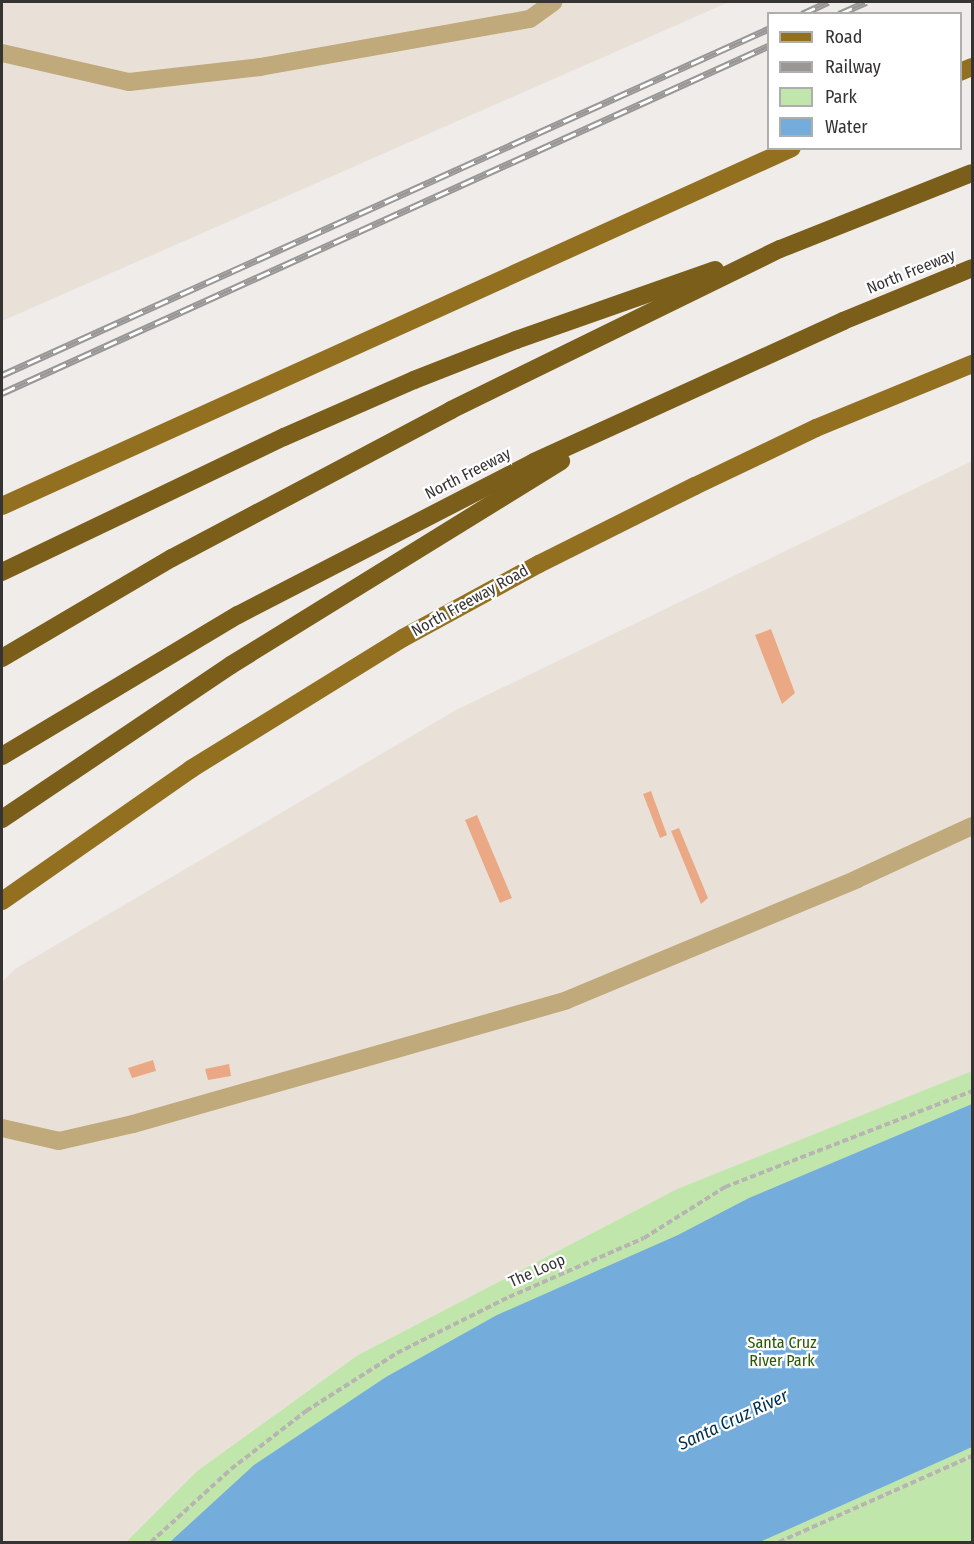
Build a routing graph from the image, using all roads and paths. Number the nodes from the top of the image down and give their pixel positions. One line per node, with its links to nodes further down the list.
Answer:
1 (553, 2): 2 (lane)
2 (2, 53)
3 (788, 150): 11 (main road)
4 (972, 165): 6 (highway)
5 (972, 172): 6 (highway)
6 (851, 220): 7 (highway)
7 (780, 249): 12 (highway); 13 (highway)
8 (972, 268): 10 (highway, North Freeway)
9 (972, 364): 17 (main road, North Freeway Road)
10 (639, 414): 14 (highway, North Freeway); 15 (highway)
11 (2, 506)
12 (2, 572)
13 (2, 658)
14 (2, 756)
15 (2, 819)
16 (972, 826): 19 (lane)
17 (2, 901)
18 (972, 1091): 21 (path, The Loop)
19 (2, 1128)
20 (972, 1456): 22 (path)
21 (151, 1542)
22 (778, 1542)

